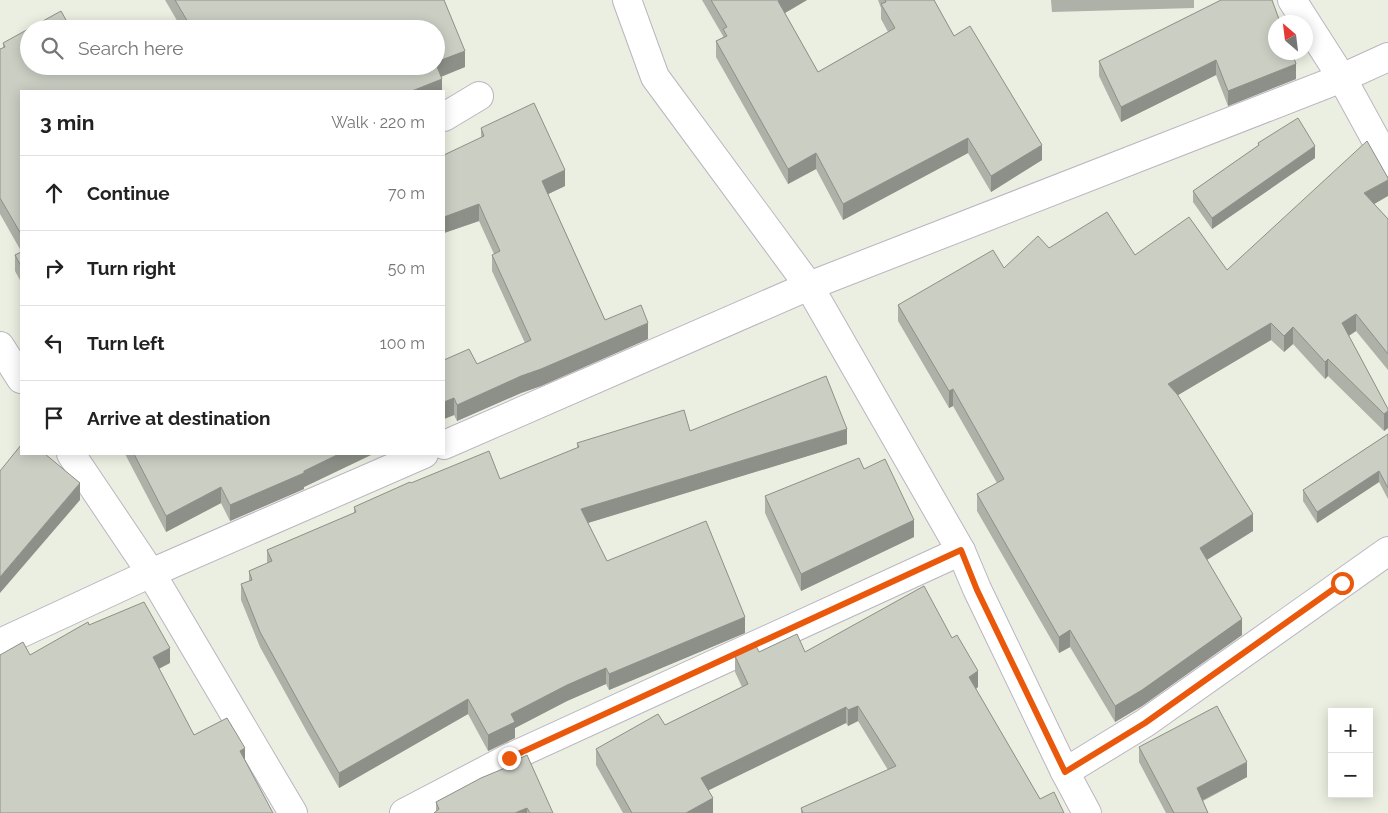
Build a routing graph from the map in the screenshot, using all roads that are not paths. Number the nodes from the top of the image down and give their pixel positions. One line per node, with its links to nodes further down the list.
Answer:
1 (627, 0): 8 (street)
2 (1292, 0): 4 (street)
3 (1388, 56): 4 (street)
4 (1342, 78): 7 (street); 8 (street)
5 (479, 96): 6 (street)
6 (445, 117)
7 (1388, 162)
8 (809, 286): 11 (street); 14 (street)
9 (9, 350): 10 (street)
10 (20, 377)
11 (445, 445)
12 (72, 455): 16 (street)
13 (422, 455): 16 (street)
14 (961, 550): 18 (street); 20 (street)
15 (1388, 551): 18 (street)
16 (151, 573): 17 (street); 19 (street)
17 (0, 643)
18 (1065, 772): 21 (street)
19 (293, 813)
20 (404, 813)
21 (1087, 813)

